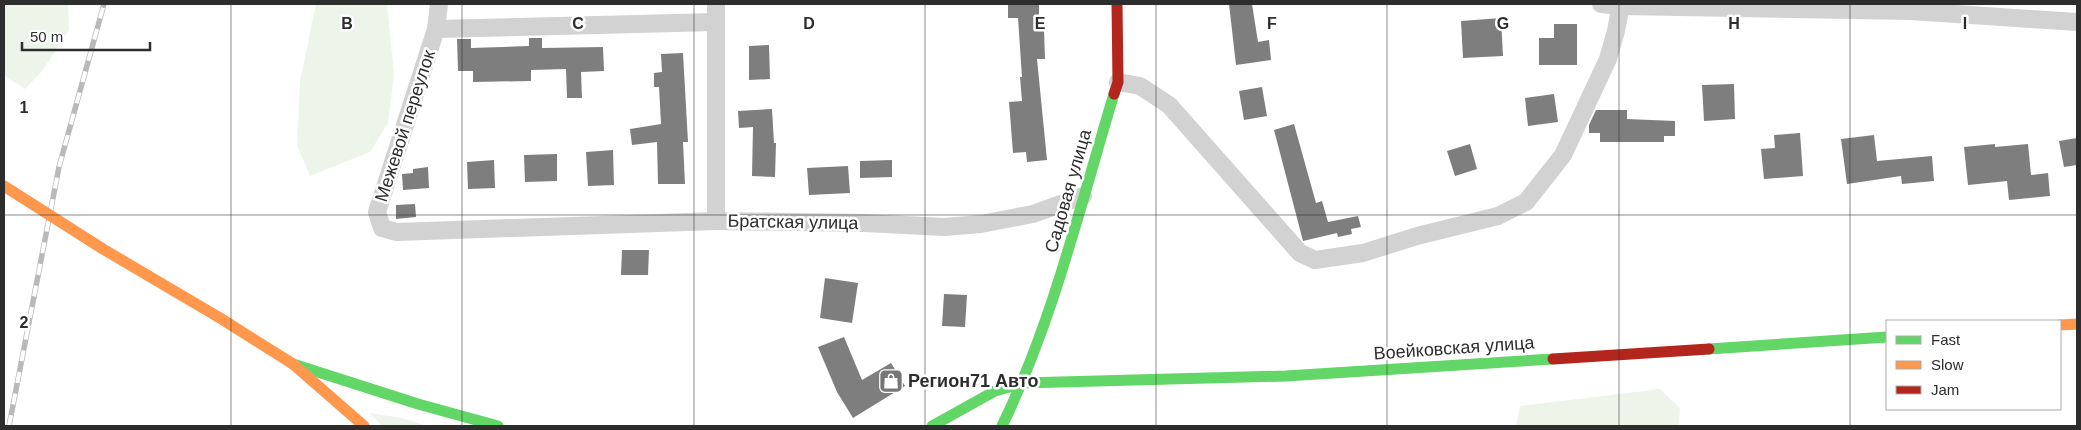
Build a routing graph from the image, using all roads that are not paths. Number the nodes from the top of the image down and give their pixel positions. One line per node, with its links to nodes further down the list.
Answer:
1 (439, 4): 9 (street)
2 (716, 4): 7 (street, Братская улица)
3 (1117, 4): 10 (main road, Садовая улица)
4 (1601, 4): 5 (street)
5 (1621, 5): 6 (street); 10 (street)
6 (1911, 7): 8 (street)
7 (716, 22): 9 (street, Межевой переулок); 13 (street, Братская улица)
8 (2077, 22)
9 (436, 30): 13 (street, Межевой переулок)
10 (1118, 82): 12 (main road, Садовая улица)
11 (4, 186): 17 (main road, bridge)
12 (1083, 196): 13 (street, Братская улица); 18 (main road, Садовая улица)
13 (716, 221)
14 (2077, 324): 15 (main road)
15 (2061, 326)
16 (1886, 338): 18 (main road, Воейковская улица)
17 (293, 364): 19 (main road); 20 (main road)
18 (1022, 382): 21 (main road); 22 (main road, Садовая улица)
19 (364, 426)
20 (498, 426)
21 (932, 426)
22 (1002, 426)

